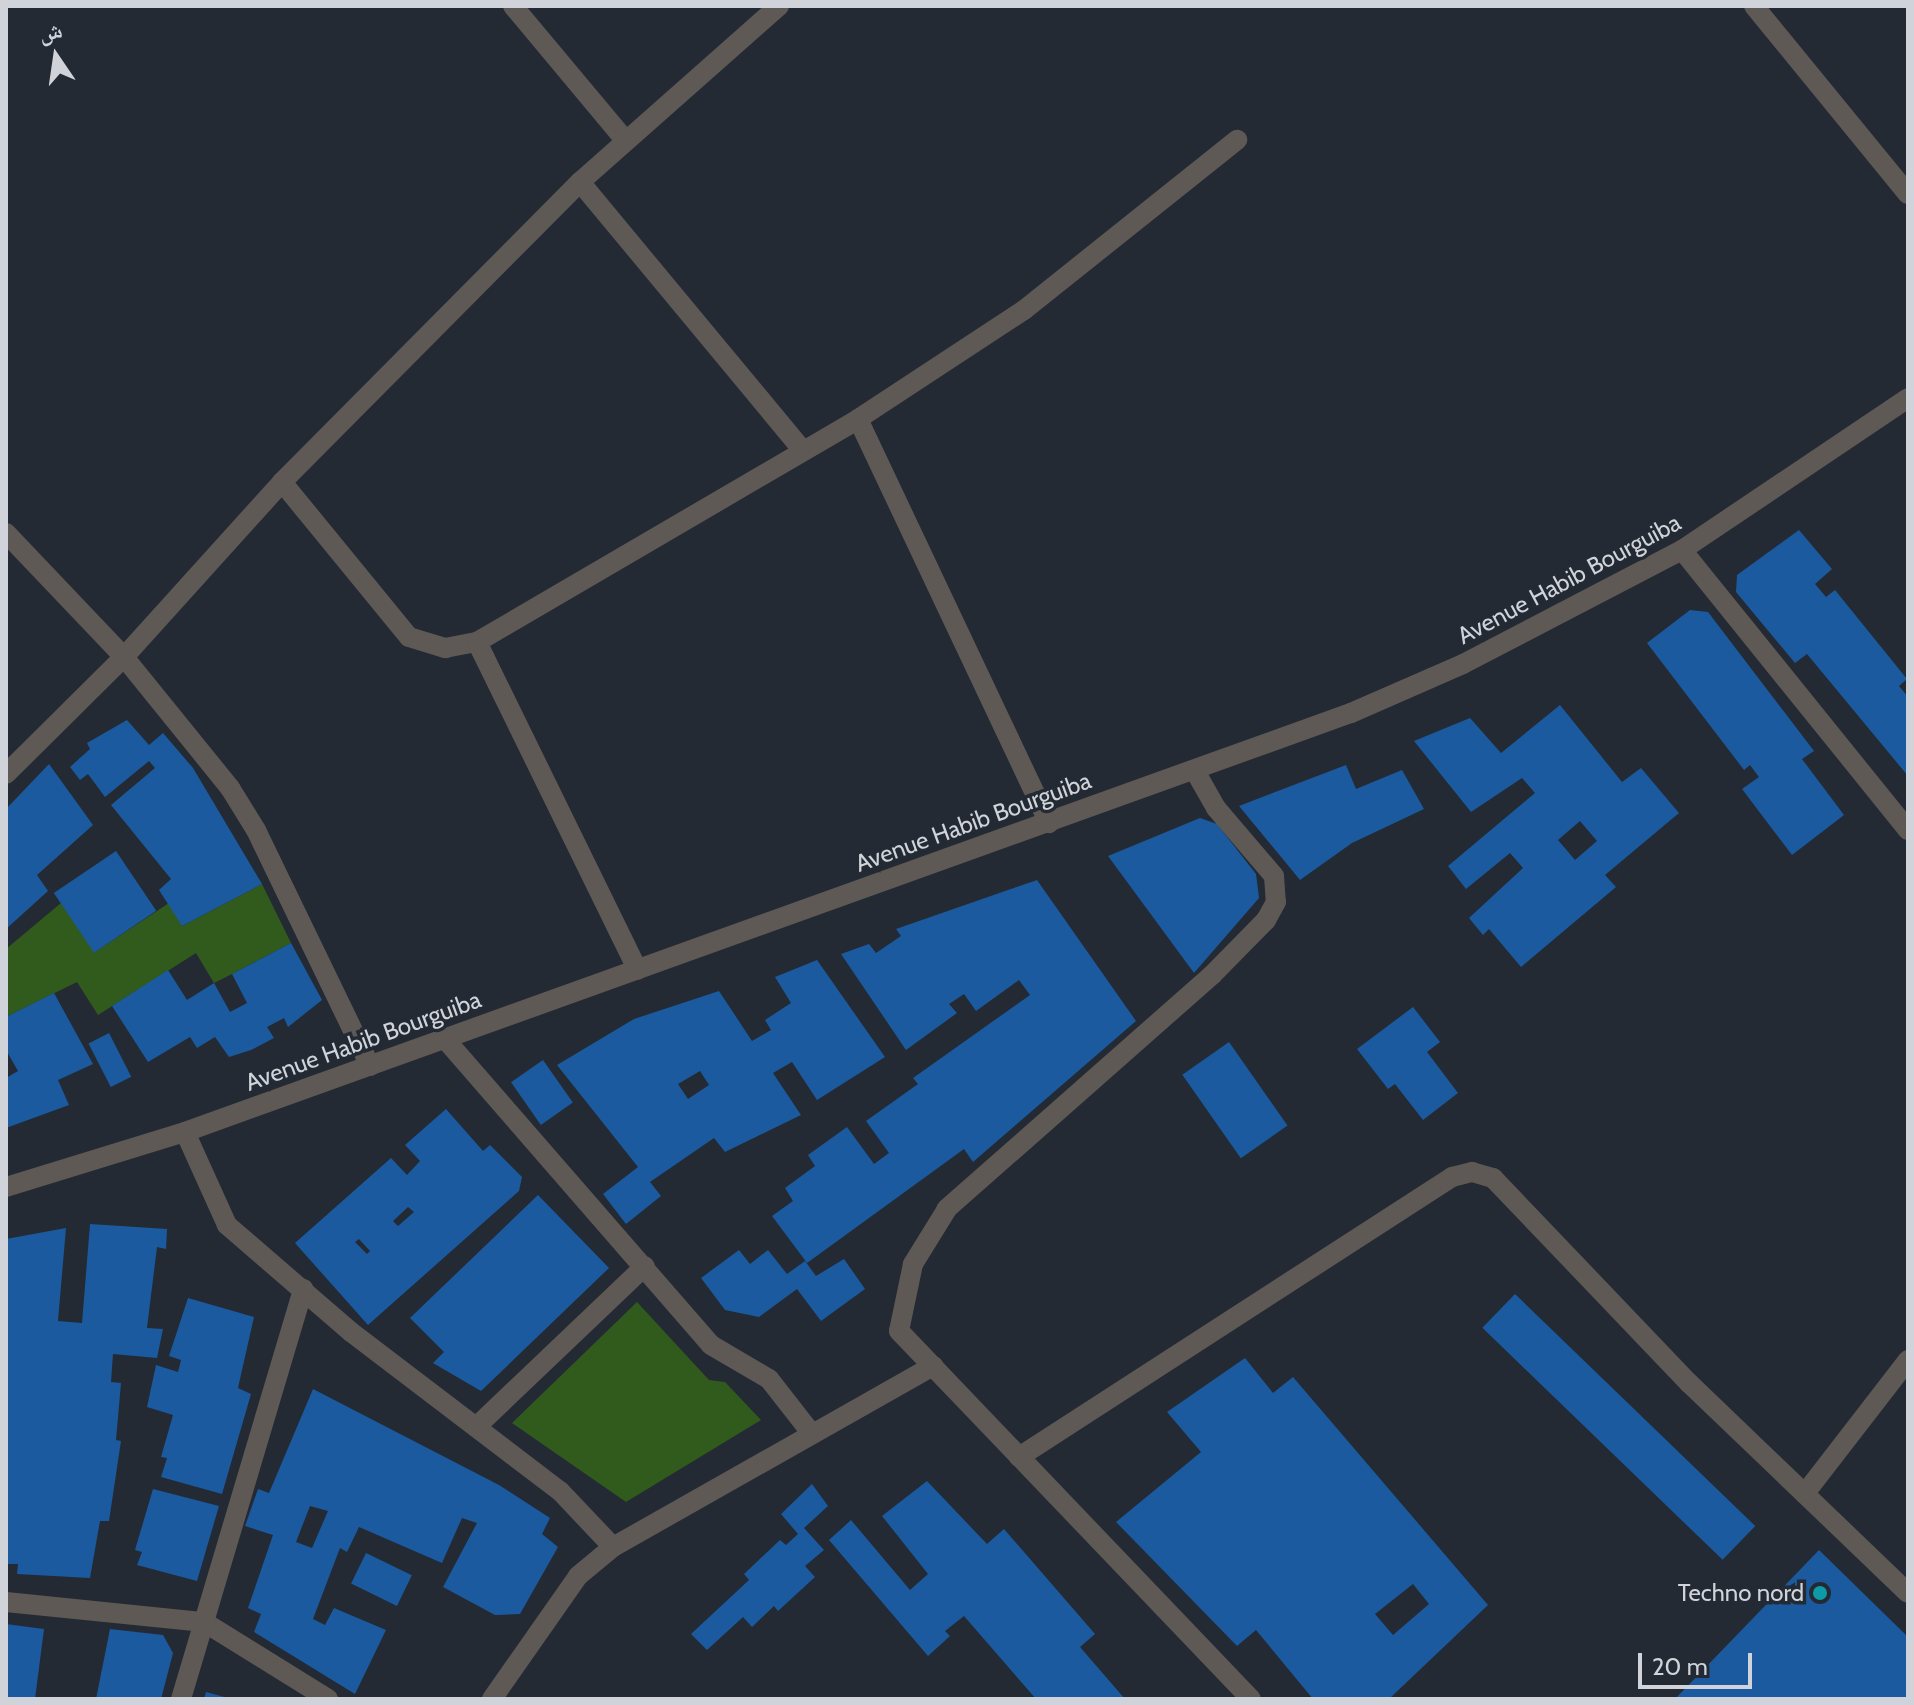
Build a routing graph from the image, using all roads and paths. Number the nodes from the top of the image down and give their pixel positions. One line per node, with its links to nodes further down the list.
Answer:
1 (513, 6): 4 (street)
2 (779, 6): 4 (street)
3 (1754, 6): 7 (street)
4 (625, 140): 6 (street)
5 (1237, 140): 9 (street)
6 (580, 182): 10 (street); 11 (street)
7 (1908, 194)
8 (1907, 402): 13 (street, Avenue Habib Bourguiba)
9 (858, 419): 10 (street); 18 (street)
10 (803, 451): 14 (street)
11 (282, 482): 14 (street); 15 (street)
12 (6, 533): 15 (street)
13 (1682, 550): 16 (street, Avenue Habib Bourguiba); 19 (street)
14 (477, 642): 20 (street)
15 (124, 657): 17 (street); 22 (street)
16 (1195, 771): 18 (street, Avenue Habib Bourguiba); 28 (street)
17 (6, 774)
18 (1049, 823): 20 (street, Avenue Habib Bourguiba)
19 (1908, 830)
20 (638, 970): 21 (street, Avenue Habib Bourguiba)
21 (445, 1039): 22 (street, Avenue Habib Bourguiba); 25 (street)
22 (370, 1066): 23 (street, Avenue Habib Bourguiba)
23 (185, 1132): 24 (street, Avenue Habib Bourguiba); 26 (street)
24 (6, 1187)
25 (645, 1266): 29 (street); 30 (street)
26 (303, 1289): 29 (street); 36 (street)
27 (1908, 1360): 32 (street)
28 (933, 1366): 30 (street); 31 (street)
29 (476, 1427): 33 (street)
30 (812, 1434): 33 (street)
31 (1019, 1457): 32 (street); 40 (street)
32 (1806, 1492): 34 (street)
33 (613, 1547): 39 (street)
34 (1908, 1593)
35 (6, 1602): 36 (street)
36 (204, 1622): 37 (street); 38 (street)
37 (181, 1699)
38 (328, 1699)
39 (492, 1699)
40 (1251, 1699)

